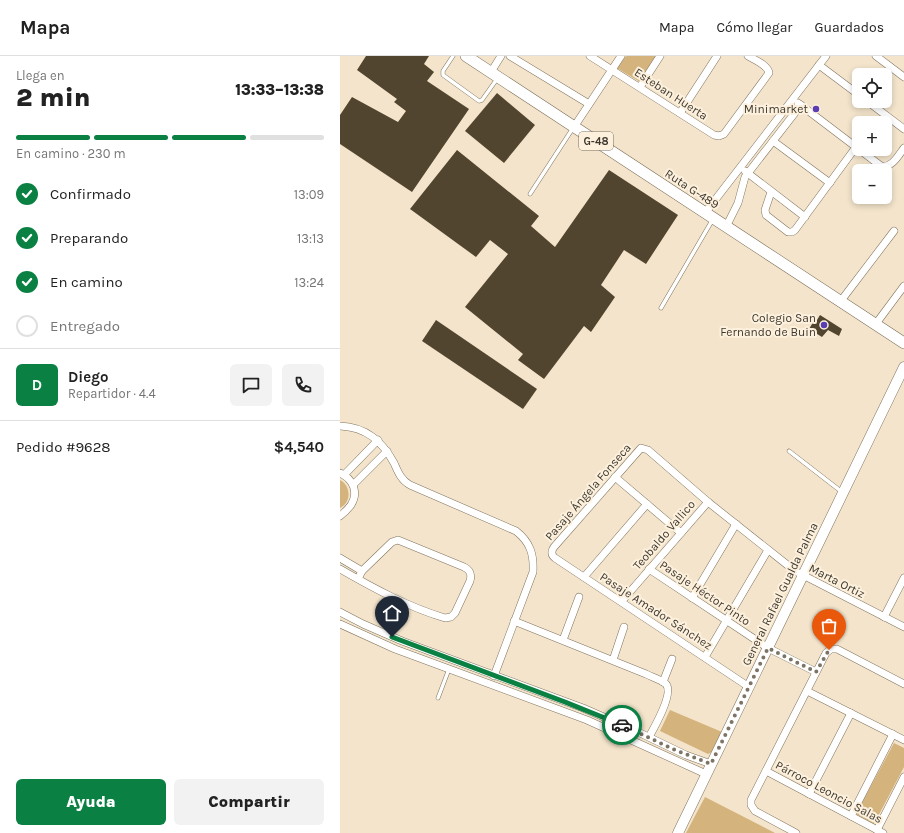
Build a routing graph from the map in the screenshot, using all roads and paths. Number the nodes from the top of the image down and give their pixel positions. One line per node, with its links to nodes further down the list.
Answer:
1 (453, 56): 14 (lane)
2 (466, 56): 14 (main road, Ruta G-489 / G-48)
3 (501, 56): 14 (street)
4 (510, 56): 19 (street)
5 (590, 56): 13 (street, Esteban Huerta)
6 (621, 56): 13 (street)
7 (660, 56): 16 (street)
8 (717, 56): 22 (street)
9 (748, 56): 22 (street, Esteban Huerta)
10 (826, 56): 12 (street)
11 (876, 56): 15 (street)
12 (819, 65): 17 (street); 18 (street)
13 (612, 69): 16 (street, Esteban Huerta); 19 (street)
14 (494, 75): 23 (main road, Ruta G-489 / G-48)
15 (904, 77)
16 (640, 87): 22 (street, Esteban Huerta)
17 (852, 90)
18 (793, 99): 20 (street); 30 (street)
19 (589, 104): 23 (street)
20 (801, 105): 25 (street); 26 (street)
21 (876, 108): 24 (street)
22 (680, 113)
23 (574, 127): 34 (lane); 35 (main road, Ruta G-489 / G-48)
24 (904, 129)
25 (773, 141): 31 (street); 32 (street)
26 (852, 144)
27 (904, 148): 29 (street)
28 (852, 152): 32 (street)
29 (868, 156)
30 (740, 168): 31 (street); 35 (street)
31 (748, 174): 33 (street); 37 (street)
32 (830, 182): 36 (street)
33 (771, 192): 36 (street); 36 (street)
34 (530, 194)
35 (709, 216): 37 (main road, Ruta G-489 / G-48); 41 (lane)
36 (805, 217)
37 (726, 227): 40 (main road, Ruta G-489 / G-48)
38 (894, 231): 40 (street)
39 (904, 286): 42 (street)
40 (840, 302): 42 (main road, Ruta G-489 / G-48)
41 (661, 308)
42 (875, 325): 43 (main road, Ruta G-489 / G-48)
43 (904, 344)
44 (904, 367): 53 (main road, General Rafael Gualda Palma)
45 (340, 426): 46 (street)
46 (378, 440): 48 (street); 50 (street)
47 (642, 448): 51 (street, Pasaje Ángela Fonseca); 54 (street, Marta Ortiz)
48 (387, 451): 52 (street); 75 (street)
49 (789, 451): 53 (lane)
50 (342, 474): 52 (street)
51 (615, 477): 55 (street); 60 (street, Pasaje Ángela Fonseca)
52 (353, 485): 56 (street)
53 (844, 493): 65 (main road, General Rafael Gualda Palma)
54 (708, 502): 57 (street, Marta Ortiz); 58 (street, Teobaldo Vallico)
55 (647, 504): 58 (street); 66 (street)
56 (340, 516)
57 (736, 524): 59 (street, Marta Ortiz); 70 (street)
58 (681, 533): 63 (street, Teobaldo Vallico)
59 (768, 550): 65 (street, Marta Ortiz); 74 (street)
60 (552, 553): 66 (street, Pasaje Amador Sánchez)
61 (340, 558): 64 (street)
62 (340, 569): 68 (street)
63 (649, 569): 70 (street, Pasaje Héctor Pinto); 71 (street, Teobaldo Vallico)
64 (362, 571): 68 (street); 68 (street)
65 (802, 576): 73 (street, Marta Ortiz); 80 (main road, General Rafael Gualda Palma)
66 (584, 577): 71 (street, Pasaje Amador Sánchez)
67 (904, 578): 73 (street)
68 (358, 579)
69 (579, 597): 79 (street)
70 (692, 598): 74 (street, Pasaje Héctor Pinto)
71 (622, 601): 81 (street, Pasaje Amador Sánchez)
72 (340, 612): 86 (street)
73 (884, 617): 78 (street, Marta Ortiz)
74 (726, 620): 80 (street, Pasaje Héctor Pinto); 81 (street)
75 (514, 621): 79 (street); 86 (street)
76 (340, 624): 84 (street)
77 (624, 627): 83 (street)
78 (904, 627)
79 (563, 640): 83 (street)
80 (768, 648): 85 (street, Pasaje Héctor Pinto); 90 (main road, General Rafael Gualda Palma)
81 (705, 657): 90 (street, Pasaje Amador Sánchez)
82 (672, 658): 87 (street)
83 (612, 660): 87 (street)
84 (450, 669): 92 (street); 93 (lane)
85 (816, 672): 88 (street); 91 (street)
86 (494, 676): 89 (street)
87 (663, 682): 96 (street)
88 (904, 684)
89 (518, 685): 92 (street); 96 (street)
90 (749, 687): 98 (main road, General Rafael Gualda Palma)
91 (807, 691): 94 (street); 99 (street)
92 (515, 694): 100 (street)
93 (438, 698)
94 (851, 713): 95 (street); 102 (street)
95 (893, 734): 97 (street); 103 (street)
96 (649, 737): 98 (street)
97 (904, 740)
98 (711, 764): 100 (main road, General Rafael Gualda Palma)
99 (766, 771): 102 (street, Párroco Leoncio Salas); 106 (street)
100 (706, 774): 105 (main road, General Rafael Gualda Palma)
101 (904, 777): 104 (street)
102 (809, 794): 103 (street, Párroco Leoncio Salas)
103 (851, 816): 104 (street, Párroco Leoncio Salas)
104 (880, 832)
105 (678, 833)
106 (796, 833)

